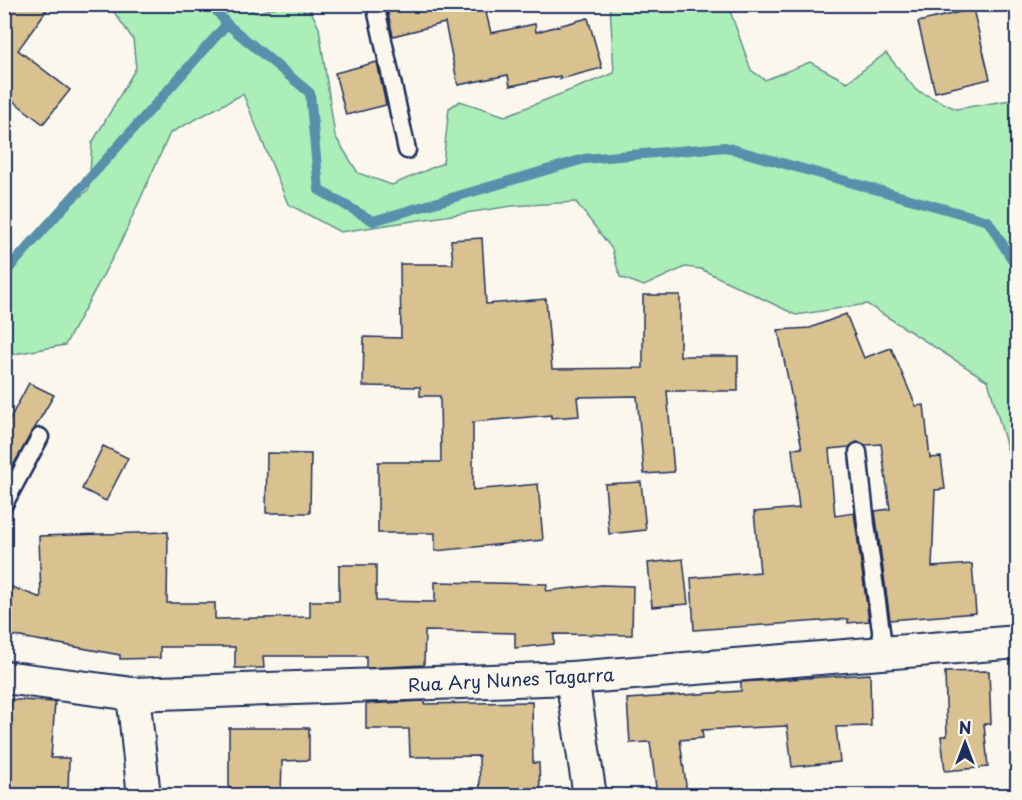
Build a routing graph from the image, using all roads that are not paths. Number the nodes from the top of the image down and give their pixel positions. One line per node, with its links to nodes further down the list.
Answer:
1 (375, 4): 2 (lane)
2 (407, 150)
3 (40, 437): 5 (lane)
4 (858, 452): 7 (lane)
5 (4, 504)
6 (1016, 649): 7 (street, Rua Ary Nunes Tagarra)
7 (885, 652): 9 (street, Rua Ary Nunes Tagarra)
8 (4, 677): 10 (street, Rua Ary Nunes Tagarra)
9 (572, 678): 10 (street, Rua Ary Nunes Tagarra); 12 (street)
10 (133, 694): 11 (street)
11 (144, 795)
12 (590, 795)

